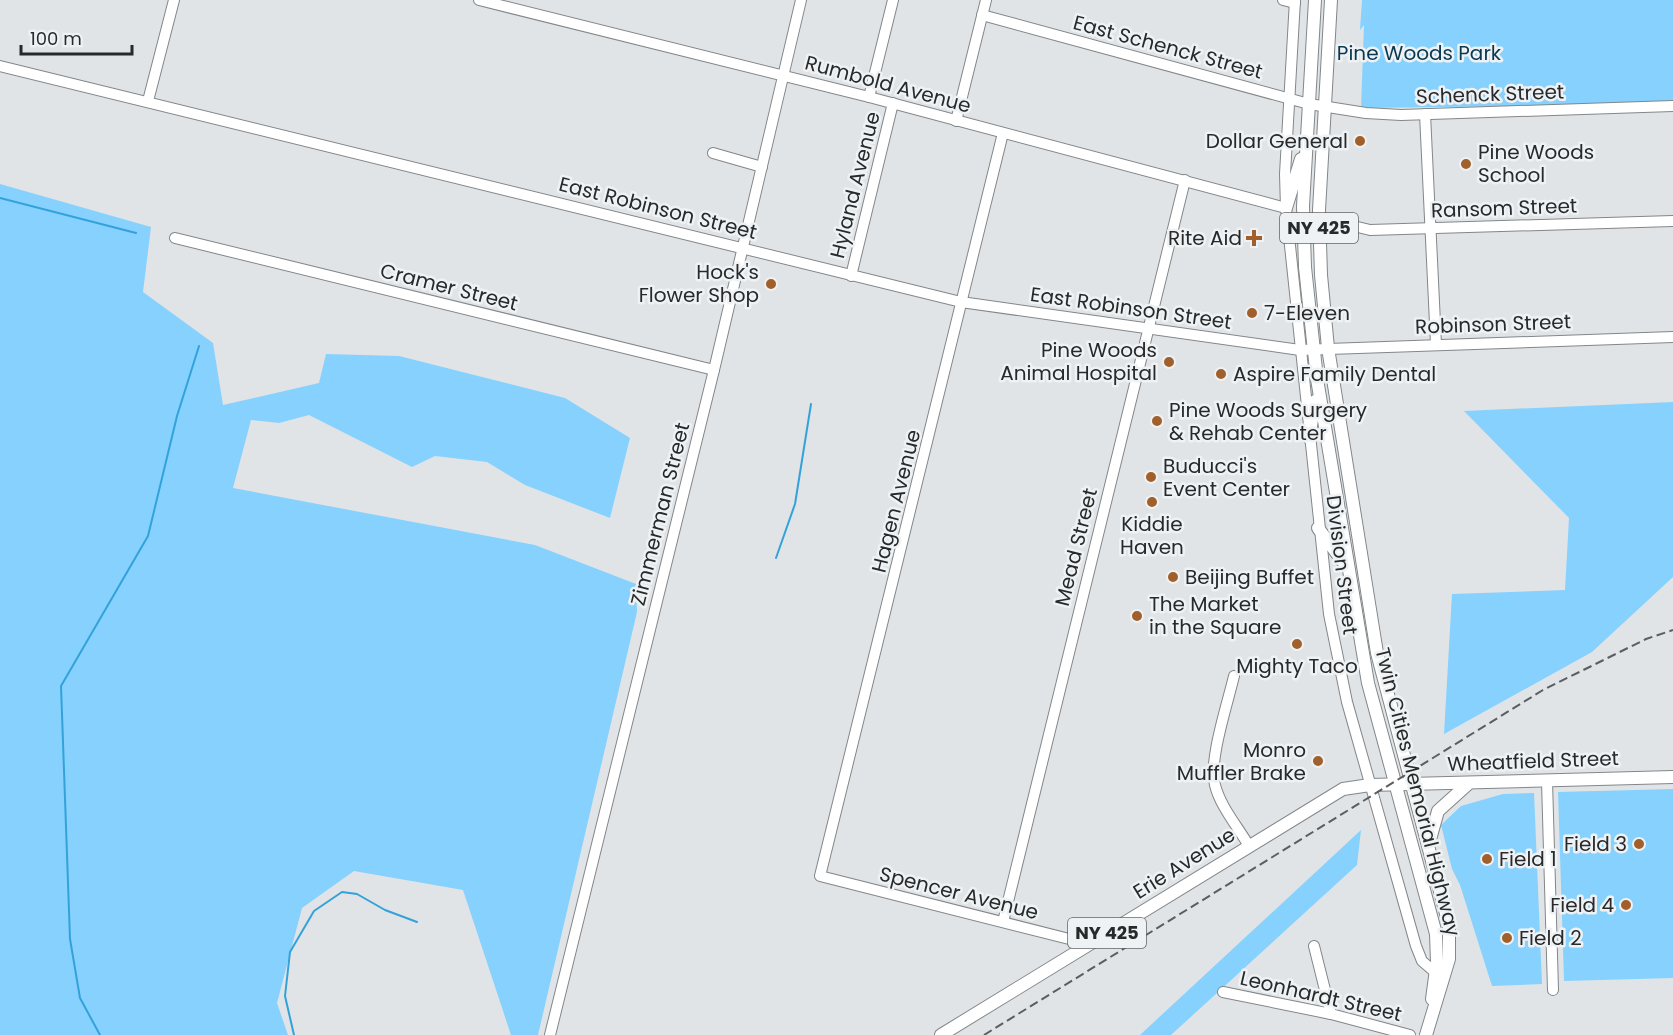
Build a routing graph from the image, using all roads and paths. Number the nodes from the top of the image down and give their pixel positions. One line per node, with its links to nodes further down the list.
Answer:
1 (174, 0): 15 (street)
2 (479, 0): 12 (street, Rumbold Avenue)
3 (801, 0): 12 (street, Zimmerman Street)
4 (893, 0): 13 (street)
5 (986, 0): 10 (street)
6 (1282, 0): 9 (street)
7 (1315, 0): 17 (main road, Twin Cities Memorial Highway / NY 425)
8 (1331, 0): 19 (main road, Twin Cities Memorial Highway / NY 425)
9 (1295, 2): 14 (street, Division Street)
10 (982, 15): 14 (street, East Schenck Street); 21 (street)
11 (0, 66): 15 (street, East Robinson Street)
12 (783, 76): 13 (street, Rumbold Avenue); 25 (street, Zimmerman Street)
13 (869, 97): 16 (street, Rumbold Avenue)
14 (1289, 99): 17 (street, East Schenck Street); 27 (street, Division Street)
15 (148, 101): 32 (street, East Robinson Street)
16 (893, 103): 21 (street, Rumbold Avenue); 33 (street, Hyland Avenue)
17 (1309, 104): 19 (street, Schenck Street); 23 (main road, Twin Cities Memorial Highway / NY 425)
18 (1673, 106): 20 (street, Schenck Street)
19 (1324, 107): 20 (street, Schenck Street); 38 (main road, Twin Cities Memorial Highway / NY 425)
20 (1425, 114): 30 (street)
21 (956, 121): 22 (street, Rumbold Avenue)
22 (1003, 134): 26 (street, Rumbold Avenue); 34 (street, Hagen Avenue)
23 (1306, 144): 27 (main road); 39 (main road, Twin Cities Memorial Highway / NY 425)
24 (713, 153): 25 (street)
25 (762, 167): 32 (street, Zimmerman Street)
26 (1185, 180): 27 (street, Rumbold Avenue); 35 (street, Mead Street)
27 (1286, 208): 40 (street, Division Street)
28 (1673, 221): 30 (street, Ransom Street)
29 (1338, 222): 30 (street, Ransom Street)
30 (1430, 229): 37 (street)
31 (175, 238): 41 (street, Cramer Street)
32 (742, 248): 33 (street, East Robinson Street); 41 (street, Zimmerman Street)
33 (851, 276): 34 (street, East Robinson Street)
34 (961, 302): 35 (street, East Robinson Street); 55 (street, Hagen Avenue)
35 (1148, 328): 40 (street, East Robinson Street); 56 (street, Mead Street)
36 (1673, 337): 37 (street, Robinson Street)
37 (1436, 344): 38 (street, Robinson Street)
38 (1328, 348): 39 (street, Robinson Street); 51 (main road, Twin Cities Memorial Highway / NY 425)
39 (1313, 349): 40 (street, East Robinson Street); 42 (main road, Twin Cities Memorial Highway / NY 425)
40 (1300, 350): 43 (street, Division Street)
41 (714, 370): 64 (street, Zimmerman Street)
42 (1317, 379): 43 (main road); 45 (main road, Twin Cities Memorial Highway / NY 425)
43 (1309, 438): 44 (street, Division Street)
44 (1318, 528): 45 (main road); 52 (street, Division Street)
45 (1347, 567): 50 (main road, Twin Cities Memorial Highway / NY 425)
46 (1234, 676): 53 (street)
47 (1673, 777): 48 (main road, Wheatfield Street)
48 (1547, 781): 49 (main road, Wheatfield Street); 60 (street)
49 (1469, 782): 51 (main road, Wheatfield Street); 54 (main road)
50 (1395, 784): 51 (main road, Wheatfield Street / NY 425); 52 (main road, Erie Avenue / NY 425); 59 (main road, Twin Cities Memorial Highway)
51 (1411, 784): 54 (main road, Twin Cities Memorial Highway)
52 (1370, 785): 53 (main road, Erie Avenue / NY 425); 59 (street, Division Street)
53 (1249, 846): 57 (main road, Erie Avenue / NY 425)
54 (1428, 847): 63 (main road, Twin Cities Memorial Highway)
55 (820, 876): 56 (street, Spencer Avenue)
56 (1003, 922): 57 (street, Spencer Avenue)
57 (1089, 944): 65 (main road, Erie Avenue / NY 425)
58 (1314, 946): 62 (street)
59 (1436, 973): 63 (main road, Twin Cities Memorial Highway)
60 (1553, 990)
61 (1223, 992): 62 (street, Leonhardt Street)
62 (1331, 1014): 66 (street, Leonhardt Street)
63 (1428, 1029)
64 (550, 1035)
65 (940, 1035)
66 (1410, 1035)

